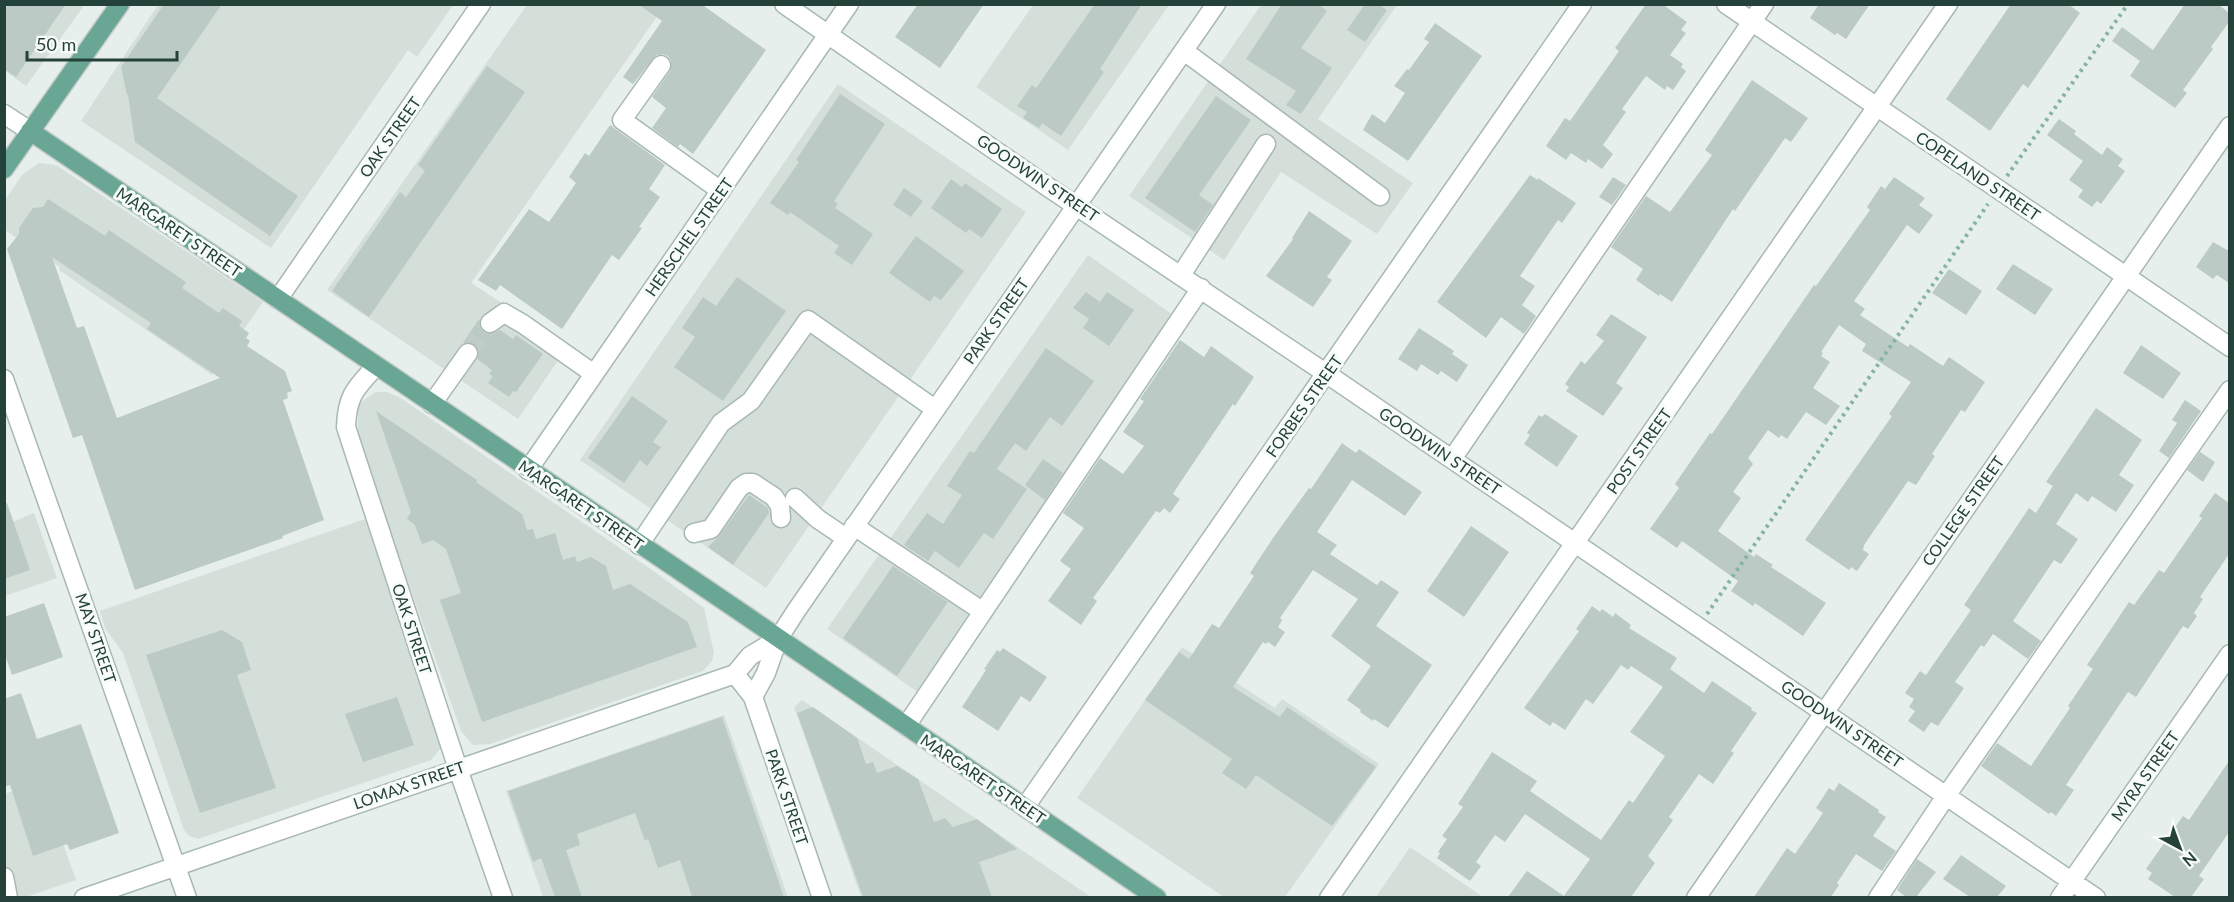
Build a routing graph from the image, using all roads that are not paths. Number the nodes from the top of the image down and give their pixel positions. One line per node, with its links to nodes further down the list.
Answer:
1 (120, 4): 17 (main road)
2 (481, 4): 26 (street, OAK STREET)
3 (784, 4): 11 (street, GOODWIN STREET)
4 (849, 4): 11 (street, HERSCHEL STREET)
5 (1216, 4): 12 (street, PARK STREET)
6 (1582, 4): 32 (street, FORBES STREET)
7 (1726, 4): 10 (street, COPELAND STREET)
8 (1764, 4): 10 (street)
9 (1948, 4): 14 (street, POST STREET)
10 (1752, 22): 14 (street, COPELAND STREET); 37 (street)
11 (828, 35): 20 (street, HERSCHEL STREET); 22 (street, GOODWIN STREET)
12 (1184, 51): 21 (street); 22 (street, PARK STREET)
13 (660, 66): 20 (street)
14 (1877, 107): 24 (street, COPELAND STREET); 43 (street, POST STREET)
15 (4, 114): 17 (street, MARGARET STREET)
16 (2229, 126): 24 (street, COLLEGE STREET)
17 (30, 131): 19 (main road); 26 (main road, MARGARET STREET)
18 (1266, 144): 23 (street)
19 (4, 169)
20 (721, 191): 31 (street, HERSCHEL STREET)
21 (1380, 196)
22 (1077, 205): 23 (street, GOODWIN STREET); 36 (street, PARK STREET)
23 (1180, 275): 25 (street, GOODWIN STREET)
24 (2126, 276): 28 (street, COPELAND STREET); 50 (street, COLLEGE STREET)
25 (1201, 288): 32 (street, GOODWIN STREET); 45 (street)
26 (278, 298): 30 (main road, MARGARET STREET)
27 (490, 323): 31 (street)
28 (2229, 347)
29 (468, 353): 35 (street)
30 (376, 366): 35 (main road, MARGARET STREET); 52 (street, OAK STREET)
31 (594, 374): 38 (street, HERSCHEL STREET)
32 (1327, 374): 37 (street, GOODWIN STREET); 54 (street, FORBES STREET)
33 (4, 379): 55 (street, MAY STREET)
34 (2229, 390): 53 (street)
35 (432, 404): 38 (main road, MARGARET STREET)
36 (934, 409): 41 (street, PARK STREET); 44 (street)
37 (1452, 459): 43 (street, GOODWIN STREET)
38 (528, 470): 44 (main road, MARGARET STREET)
39 (795, 498): 41 (street)
40 (781, 518): 42 (street)
41 (850, 532): 45 (street); 46 (street, PARK STREET)
42 (694, 533)
43 (1575, 543): 50 (street, GOODWIN STREET); 64 (street, POST STREET)
44 (639, 545): 46 (main road, MARGARET STREET)
45 (982, 611): 51 (street)
46 (778, 639): 48 (street, PARK STREET); 49 (street, PARK STREET); 51 (main road, MARGARET STREET)
47 (2229, 654): 57 (street, MYRA STREET)
48 (735, 674): 49 (street, PARK STREET); 52 (street, LOMAX STREET)
49 (753, 697): 62 (street, PARK STREET)
50 (1824, 711): 53 (street, GOODWIN STREET); 65 (street, COLLEGE STREET)
51 (906, 726): 54 (main road, MARGARET STREET)
52 (458, 768): 55 (street, LOMAX STREET); 61 (street, OAK STREET)
53 (1946, 796): 57 (street, GOODWIN STREET); 66 (street)
54 (1025, 807): 63 (main road, MARGARET STREET)
55 (177, 866): 59 (street, LOMAX STREET); 60 (street, MAY STREET)
56 (4, 877): 58 (street)
57 (2072, 881): 67 (street, MYRA STREET); 68 (street, GOODWIN STREET)
58 (8, 897)
59 (84, 897)
60 (187, 897)
61 (503, 897)
62 (822, 897)
63 (1157, 897)
64 (1329, 897)
65 (1696, 897)
66 (1878, 897)
67 (2060, 897)
68 (2096, 897)

